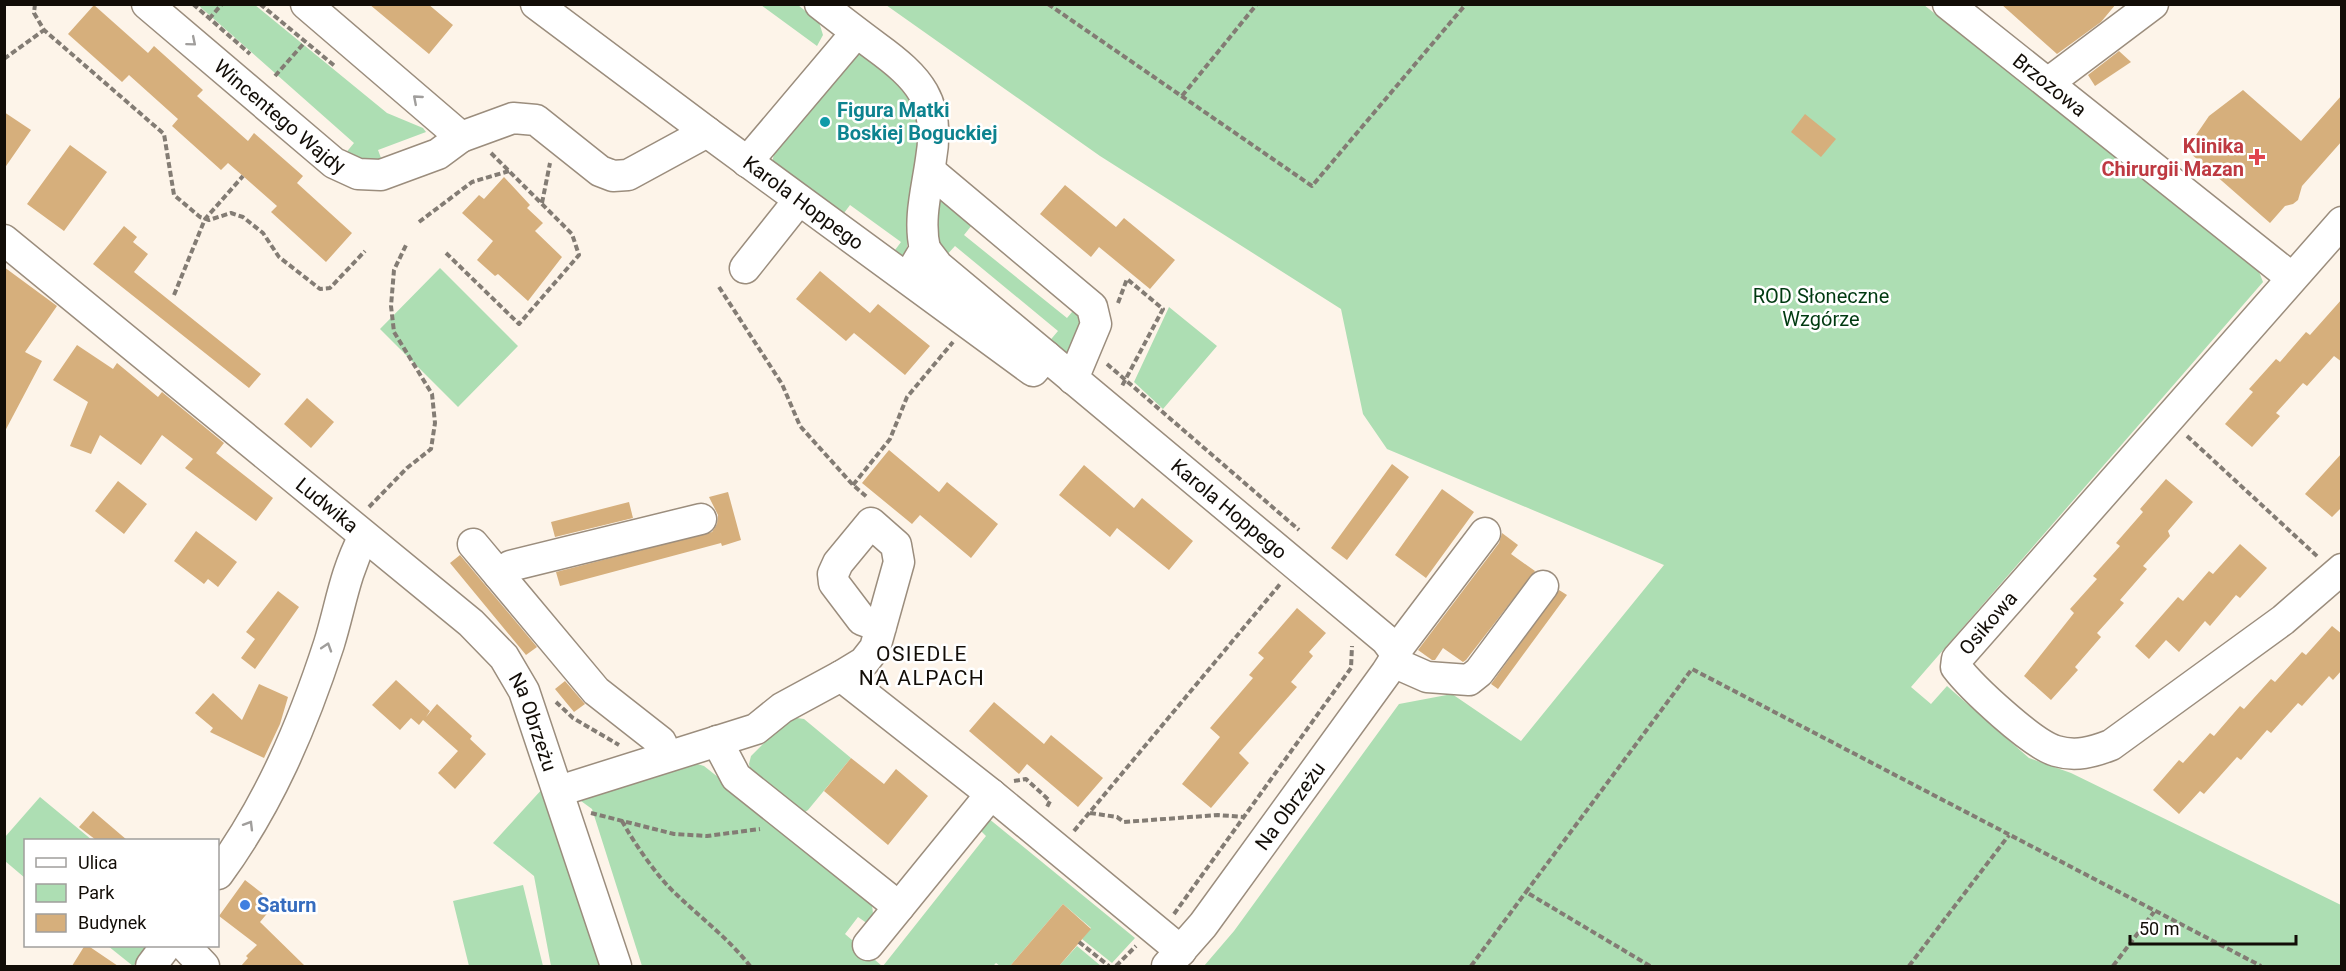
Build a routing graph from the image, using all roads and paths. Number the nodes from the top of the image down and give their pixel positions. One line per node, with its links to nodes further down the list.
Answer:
1 (35, 4): 13 (path)
2 (147, 4): 21 (street, Wincentego Wajdy, one-way to 21)
3 (222, 4): 12 (path)
4 (306, 4): 21 (street, one-way to 4)
5 (536, 4): 20 (street)
6 (820, 4): 14 (street)
7 (1048, 4): 19 (path)
8 (1257, 4): 19 (path)
9 (1466, 4): 19 (path)
10 (1948, 4): 18 (street, Brzozowa)
11 (2153, 4): 18 (street)
12 (209, 19)
13 (44, 30): 16 (path); 29 (path)
14 (856, 33): 23 (street, Karola Hoppego); 25 (street)
15 (305, 42): 17 (path)
16 (4, 60)
17 (274, 76)
18 (2048, 83): 39 (street, Brzozowa)
19 (1182, 96)
20 (707, 132): 22 (street, Wincentego Wajdy); 23 (street)
21 (466, 135): 22 (street, Wincentego Wajdy); 24 (path)
22 (556, 136): 28 (path)
23 (747, 162): 27 (street, Karola Hoppego)
24 (509, 171): 28 (path); 30 (path)
25 (930, 171): 34 (street); 46 (street)
26 (243, 176): 29 (path)
27 (799, 200): 37 (street); 38 (street, Karola Hoppego)
28 (542, 203): 36 (path)
29 (205, 219): 35 (path); 41 (path)
30 (419, 222)
31 (2342, 222): 39 (street, Osikowa)
32 (4, 240): 53 (street, Ludwika)
33 (407, 243): 53 (path)
34 (926, 249): 38 (street); 44 (street, Karola Hoppego)
35 (365, 251)
36 (446, 253)
37 (745, 268)
38 (908, 278): 44 (street, Karola Hoppego)
39 (2292, 278): 49 (street, Osikowa)
40 (719, 287): 50 (path)
41 (174, 295)
42 (1114, 311): 47 (path)
43 (960, 334): 50 (path)
44 (1046, 356): 46 (street, Karola Hoppego)
45 (1104, 361): 47 (path)
46 (1073, 379): 48 (street, Karola Hoppego)
47 (1127, 381): 48 (path); 55 (path)
48 (1106, 406): 63 (street, Karola Hoppego)
49 (2168, 418): 57 (path); 57 (street, Osikowa)
50 (853, 486): 51 (path)
51 (870, 511): 61 (street); 61 (street)
52 (701, 519): 58 (street)
53 (363, 526): 69 (street, Na Obrzeżu); 78 (street, Ludwika, one-way to 53)
54 (1485, 533): 63 (street, Na Obrzeżu)
55 (1304, 535)
56 (473, 544): 58 (street)
57 (2339, 571)
58 (499, 575): 67 (street)
59 (1287, 576): 71 (path)
60 (1543, 586): 63 (street, Karola Hoppego)
61 (881, 627): 64 (street)
62 (1352, 639): 74 (path)
63 (1391, 651): 88 (street, Na Obrzeżu)
64 (842, 676): 66 (street); 68 (street)
65 (550, 698): 67 (path)
66 (717, 741): 67 (street); 73 (street)
67 (653, 760): 69 (street)
68 (996, 786): 72 (path); 77 (street); 80 (street)
69 (559, 791): 91 (street, Na Obrzeżu)
70 (587, 812): 75 (path)
71 (1089, 813): 74 (path); 77 (path)
72 (1044, 816)
73 (786, 817): 75 (path); 80 (street)
74 (1244, 817): 82 (path)
75 (622, 820): 92 (path)
76 (2009, 835): 79 (path); 81 (path); 97 (path)
77 (1059, 849): 88 (street)
78 (219, 872)
79 (1526, 892): 95 (path); 96 (path)
80 (899, 908): 85 (street)
81 (2154, 912): 98 (path); 99 (path)
82 (1169, 921)
83 (1144, 938): 94 (path)
84 (1079, 942): 93 (path)
85 (868, 945)
86 (165, 947): 89 (street)
87 (187, 947): 90 (street)
88 (1174, 959)
89 (151, 966)
90 (204, 966)
91 (616, 966)
92 (750, 966)
93 (1109, 966)
94 (1116, 966)
95 (1471, 966)
96 (1650, 966)
97 (1909, 966)
98 (2113, 966)
99 (2261, 966)

